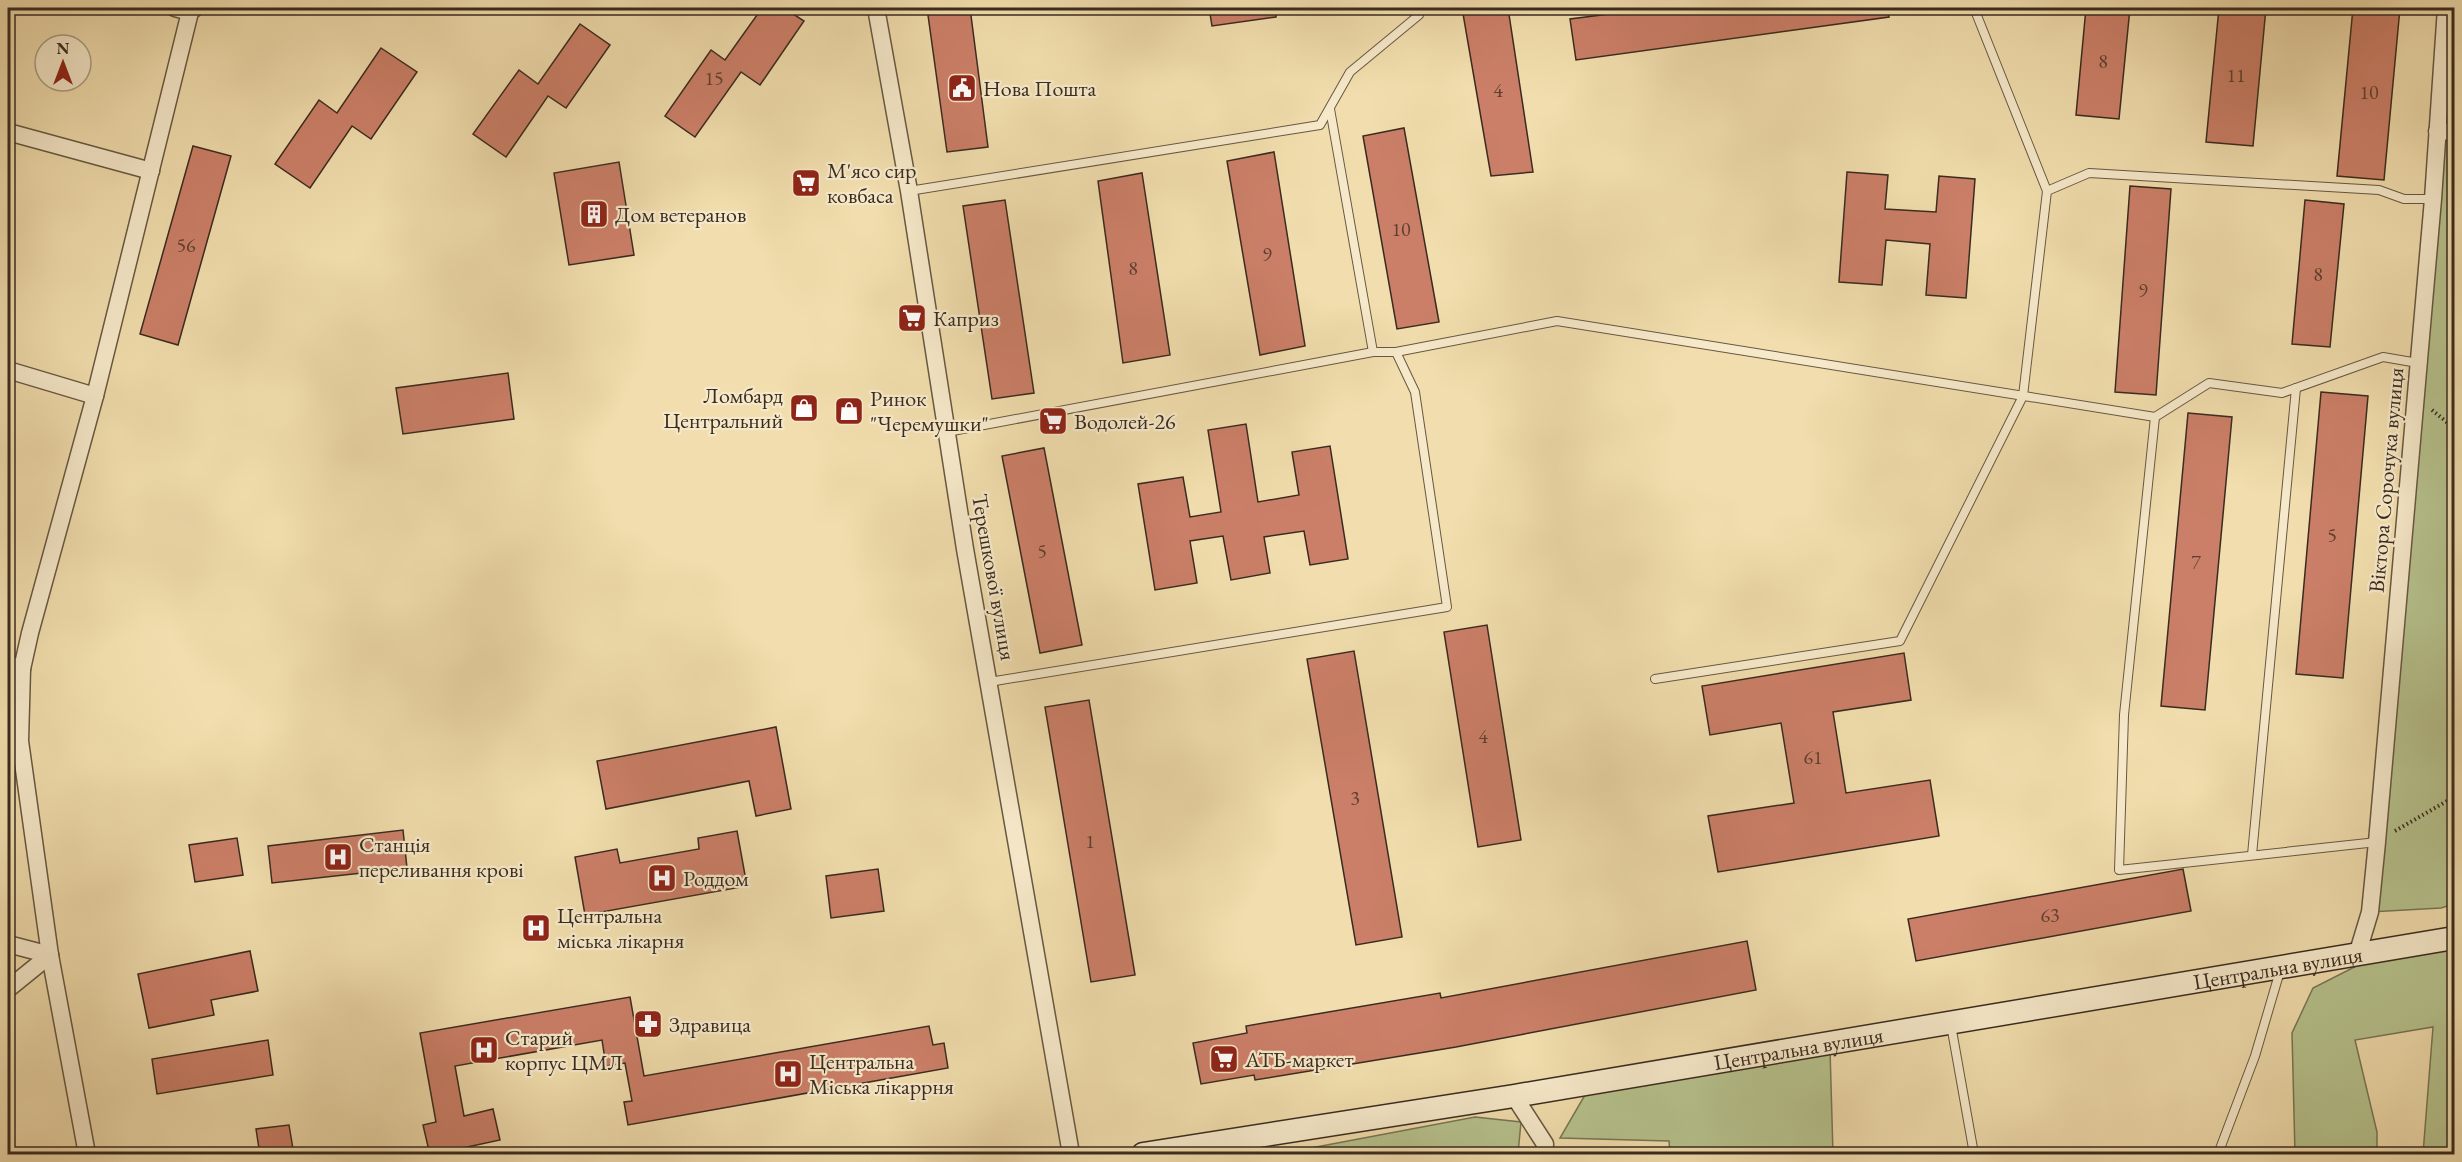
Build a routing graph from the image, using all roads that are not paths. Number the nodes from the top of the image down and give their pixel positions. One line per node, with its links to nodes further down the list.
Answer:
1 (876, 8): 11 (street, Терешкової вулиця)
2 (1417, 8): 6 (lane)
3 (1974, 8): 12 (lane)
4 (2446, 8): 7 (street, Віктора Сорочука вулиця)
5 (187, 9): 10 (street)
6 (1329, 108): 11 (lane); 14 (lane)
7 (2437, 130): 9 (street); 13 (street, Віктора Сорочука вулиця)
8 (8, 132): 10 (street)
9 (2454, 132)
10 (151, 171): 19 (street)
11 (909, 191): 22 (street, Терешкової вулиця)
12 (2047, 191): 13 (lane); 20 (lane)
13 (2433, 199): 16 (street, Віктора Сорочука вулиця)
14 (1373, 351): 15 (lane); 22 (lane)
15 (1396, 351): 20 (lane); 25 (lane)
16 (2418, 363): 18 (lane); 26 (street, Віктора Сорочука вулиця)
17 (8, 370): 19 (street)
18 (2296, 388): 21 (lane); 27 (lane)
19 (95, 396): 23 (street)
20 (2023, 396): 21 (lane); 24 (lane)
21 (2155, 417): 27 (lane)
22 (947, 432): 25 (street, Терешкової вулиця)
23 (15, 667): 30 (street)
24 (1655, 679)
25 (989, 682): 38 (street, Терешкової вулиця)
26 (2377, 842): 27 (lane); 31 (street, Віктора Сорочука вулиця)
27 (2252, 855)
28 (2454, 938): 31 (main road, Центральна вулиця)
29 (8, 944): 30 (street)
30 (50, 955): 33 (street); 37 (street)
31 (2356, 955): 32 (main road, Центральна вулиця)
32 (2281, 967): 34 (main road, Центральна вулиця); 36 (lane)
33 (8, 989)
34 (1950, 1023): 35 (main road, Центральна вулиця); 41 (lane)
35 (1514, 1096): 39 (main road, Центральна вулиця); 40 (street)
36 (2217, 1154)
37 (87, 1155)
38 (1071, 1155)
39 (1143, 1155)
40 (1544, 1155)
41 (1974, 1155)

